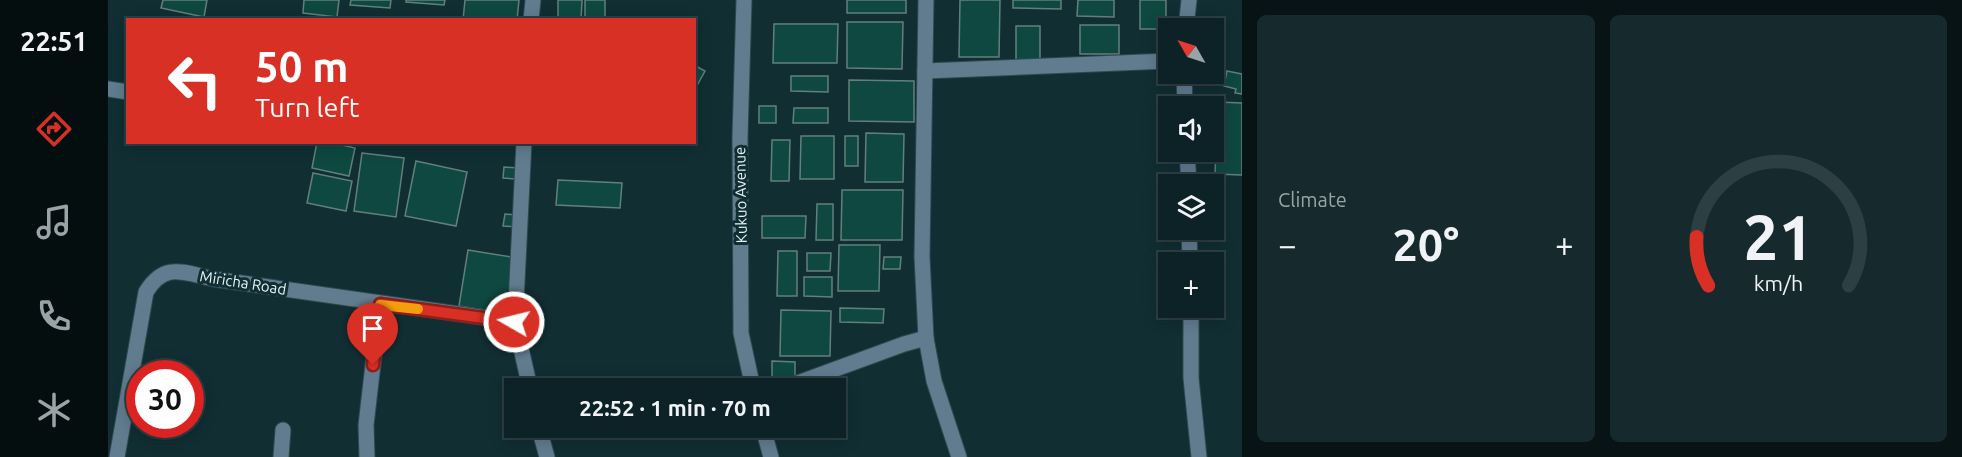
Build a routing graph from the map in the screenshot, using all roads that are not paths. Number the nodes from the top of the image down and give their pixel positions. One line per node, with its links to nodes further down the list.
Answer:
1 (533, 0): 5 (street)
2 (744, 0): 17 (street, Kukuo Avenue)
3 (926, 0): 8 (street)
4 (1189, 0): 6 (street)
5 (531, 18)
6 (1187, 18)
7 (1158, 61): 8 (street)
8 (925, 70): 15 (street)
9 (108, 89): 10 (street)
10 (126, 92)
11 (524, 144): 14 (street)
12 (380, 304): 14 (street, Miricha Road); 22 (street, Miricha Road); 24 (street)
13 (1191, 318): 28 (street)
14 (514, 322): 16 (street)
15 (926, 338): 18 (street); 27 (street)
16 (528, 378)
17 (751, 378)
18 (811, 378)
19 (283, 430): 23 (street)
20 (542, 438): 25 (street)
21 (766, 438): 26 (street)
22 (117, 457)
23 (281, 457)
24 (367, 457)
25 (547, 457)
26 (771, 457)
27 (959, 457)
28 (1199, 457)

